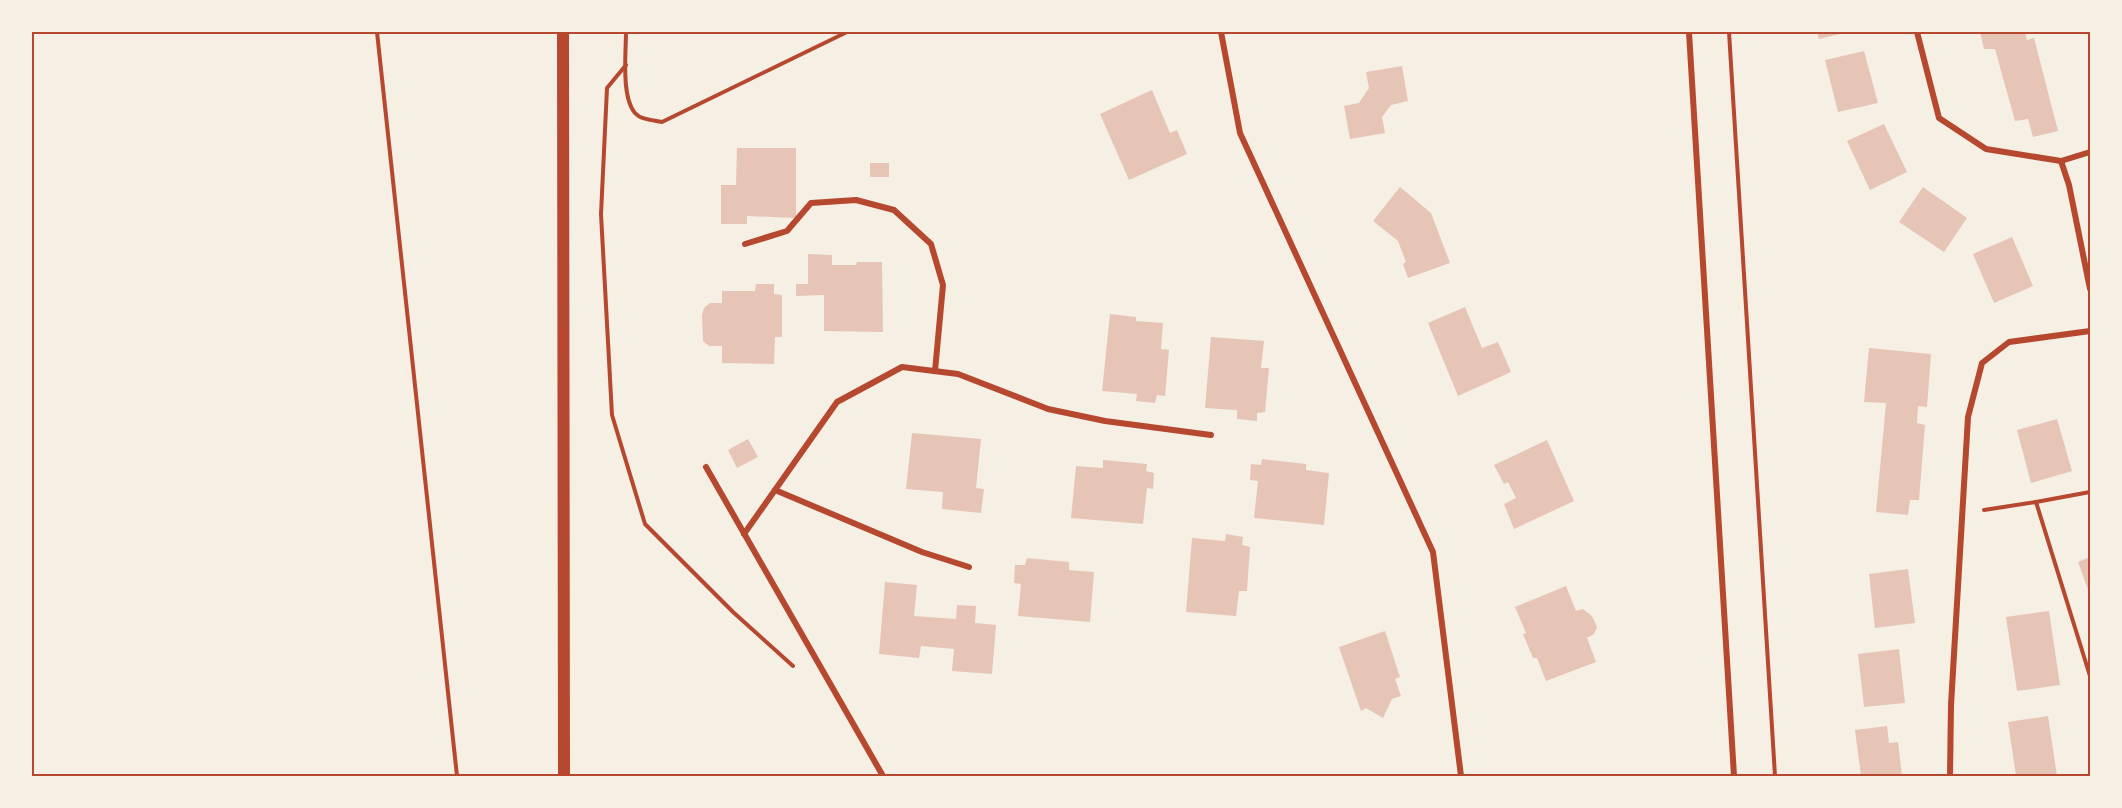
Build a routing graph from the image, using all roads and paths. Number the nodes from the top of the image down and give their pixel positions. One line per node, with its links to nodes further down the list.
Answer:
1 (377, 32): 26 (path)
2 (563, 32): 27 (main road)
3 (626, 32): 9 (path)
4 (846, 32): 9 (path)
5 (1221, 32): 29 (street)
6 (1689, 32): 30 (street)
7 (1729, 32): 31 (path)
8 (1917, 32): 11 (street)
9 (626, 65): 24 (path)
10 (2091, 152): 11 (street)
11 (2061, 160): 13 (street)
12 (745, 244): 15 (street)
13 (2091, 289)
14 (2091, 331): 21 (street)
15 (935, 371): 16 (street); 18 (street)
16 (1211, 435)
17 (706, 467): 22 (street)
18 (775, 490): 22 (street); 23 (street)
19 (2091, 492): 20 (path)
20 (2036, 502): 21 (path); 25 (path)
21 (1963, 513): 32 (street)
22 (744, 534): 28 (street)
23 (969, 567)
24 (799, 672)
25 (2091, 676)
26 (457, 777)
27 (564, 777)
28 (883, 777)
29 (1461, 777)
30 (1734, 777)
31 (1775, 777)
32 (1950, 777)

